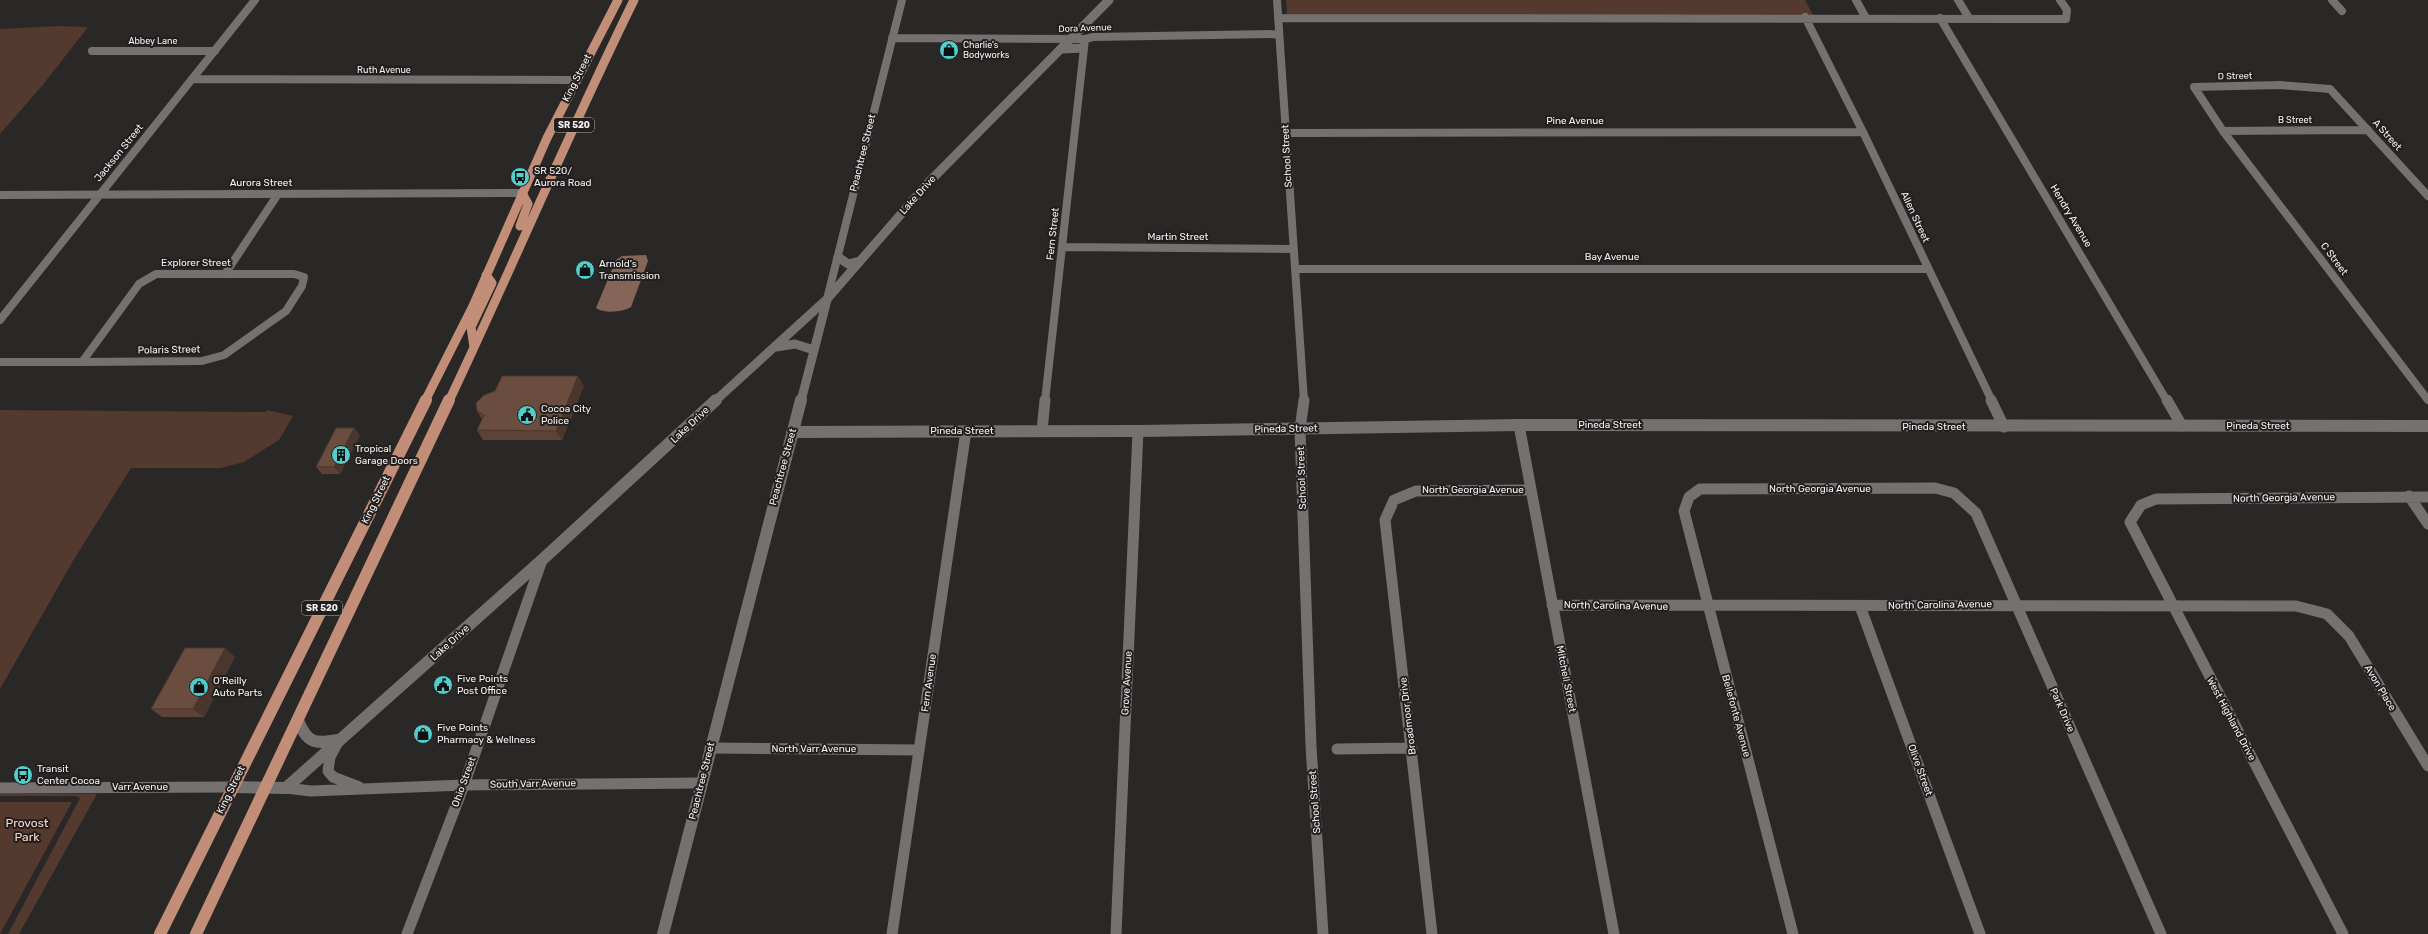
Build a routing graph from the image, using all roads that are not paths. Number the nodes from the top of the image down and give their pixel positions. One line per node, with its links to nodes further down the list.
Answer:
1 (255, 0): 25 (street, Jackson Street)
2 (618, 0): 27 (main road, King Street / SR 520)
3 (624, 0): 28 (main road)
4 (634, 0): 28 (main road, King Street / SR 520)
5 (902, 0): 19 (street, Peachtree Street)
6 (1109, 0): 20 (street, Lake Drive)
7 (1277, 0): 14 (street, School Street)
8 (1856, 0): 15 (street)
9 (1958, 0): 17 (street)
10 (2060, 0): 17 (street)
11 (2332, 0): 12 (street)
12 (2342, 11)
13 (1805, 17): 14 (street); 15 (street); 33 (street, Allen Street)
14 (1278, 18): 18 (street, School Street)
15 (1866, 18): 16 (street)
16 (1940, 18): 17 (street); 58 (street, Hendry Avenue)
17 (1969, 18)
18 (1279, 34): 21 (street, Dora Avenue); 32 (street, School Street)
19 (892, 38): 20 (street, Dora Avenue); 42 (street, Peachtree Street)
20 (1072, 39): 21 (street, Dora Avenue); 23 (street, Lake Drive)
21 (1085, 39): 22 (street, Fern Street)
22 (1083, 48): 23 (street); 39 (street, Fern Street)
23 (1063, 49): 43 (street, Lake Drive)
24 (92, 51): 25 (street, Abbey Lane)
25 (215, 51): 26 (street, Jackson Street)
26 (192, 79): 27 (street, Ruth Avenue); 35 (street, Jackson Street)
27 (576, 80): 34 (main road, King Street / SR 520)
28 (590, 89): 41 (main road, King Street / SR 520)
29 (2330, 90): 30 (street, A Street); 31 (street, D Street)
30 (2368, 130): 31 (street, B Street); 38 (street, A Street)
31 (2223, 131): 56 (street, C Street)
32 (1286, 132): 33 (street, Pine Avenue); 40 (street, School Street)
33 (1863, 132): 45 (street, Allen Street)
34 (522, 193): 36 (street, Aurora Street); 41 (main road); 47 (main road, King Street / SR 520)
35 (100, 194): 36 (street, Aurora Street); 37 (street, Aurora Street); 50 (street, Jackson Street)
36 (278, 194): 46 (street)
37 (0, 195)
38 (2428, 196)
39 (1063, 247): 40 (street, Martin Street); 63 (street, Fern Street)
40 (1292, 249): 44 (street, School Street)
41 (516, 252): 51 (main road, King Street / SR 520)
42 (838, 257): 43 (street); 49 (street, Peachtree Street)
43 (860, 261): 49 (street, Lake Drive)
44 (1296, 269): 45 (street, Bay Avenue); 61 (street, School Street)
45 (1928, 269): 60 (street, Allen Street)
46 (225, 274): 48 (street, Explorer Street); 55 (street, Explorer Street)
47 (486, 275): 51 (main road); 90 (main road, King Street / SR 520)
48 (304, 277): 55 (street, Polaris Street)
49 (827, 299): 52 (street, Lake Drive); 53 (street, Peachtree Street)
50 (0, 320)
51 (474, 346): 81 (main road, King Street / SR 520)
52 (773, 348): 53 (street); 74 (street, Lake Drive)
53 (814, 350): 65 (street, Peachtree Street)
54 (0, 362): 55 (street, Polaris Street)
55 (82, 362)
56 (2428, 400)
57 (1519, 425): 60 (street, Pineda Street); 61 (street, Pineda Street); 66 (street, Mitchell Street)
58 (2182, 426): 59 (street, Pineda Street); 60 (street, Pineda Street)
59 (2428, 426)
60 (2004, 427)
61 (1300, 429): 64 (street, Pineda Street); 101 (street, School Street)
62 (966, 431): 63 (street, Pineda Street); 65 (street, Pineda Street); 86 (street, Fern Avenue)
63 (1042, 431): 64 (street, Pineda Street)
64 (1138, 431): 100 (street, Grove Avenue)
65 (792, 432): 83 (street, Peachtree Street)
66 (1531, 490): 71 (street, North Georgia Avenue); 75 (street, Mitchell Street)
67 (1954, 493): 70 (street, North Georgia Avenue); 76 (street, Park Drive)
68 (2409, 496): 69 (street, North Georgia Avenue); 72 (street, North Georgia Avenue); 73 (street)
69 (2428, 497)
70 (1689, 498): 78 (street, Bellefonte Avenue)
71 (1394, 500): 84 (street, Broadmoor Drive)
72 (2141, 505): 79 (street, West Highland Drive)
73 (2428, 524)
74 (542, 560): 82 (street, Lake Drive); 89 (street, Ohio Street)
75 (1552, 605): 78 (street, North Carolina Avenue); 103 (street, Mitchell Street)
76 (2016, 605): 77 (street, North Carolina Avenue); 79 (street, North Carolina Avenue); 106 (street, Park Drive)
77 (1860, 606): 78 (street, North Carolina Avenue); 105 (street, Olive Street)
78 (1707, 607): 104 (street, Bellefonte Avenue)
79 (2172, 608): 80 (street, North Carolina Avenue); 107 (street, West Highland Drive)
80 (2327, 614): 87 (street, Avon Place)
81 (298, 721): 82 (street); 92 (main road, King Street / SR 520)
82 (339, 740): 93 (street, Lake Drive); 94 (street)
83 (710, 748): 86 (street, North Varr Avenue); 88 (street, Peachtree Street)
84 (1412, 748): 85 (street); 102 (street, Broadmoor Drive)
85 (1337, 749)
86 (919, 750): 99 (street, Fern Avenue)
87 (2428, 766)
88 (702, 783): 89 (street, South Varr Avenue); 98 (street, Peachtree Street)
89 (464, 785): 94 (street, South Varr Avenue); 97 (street, Ohio Street)
90 (233, 787): 91 (street, Varr Avenue); 92 (street); 95 (main road, King Street / SR 520)
91 (0, 788)
92 (267, 788): 93 (street); 96 (main road, King Street / SR 520)
93 (286, 788): 94 (street)
94 (364, 789)
95 (160, 934)
96 (196, 934)
97 (407, 934)
98 (663, 934)
99 (892, 934)
100 (1116, 934)
101 (1323, 934)
102 (1432, 934)
103 (1614, 934)
104 (1794, 934)
105 (1980, 934)
106 (2161, 934)
107 (2343, 934)

